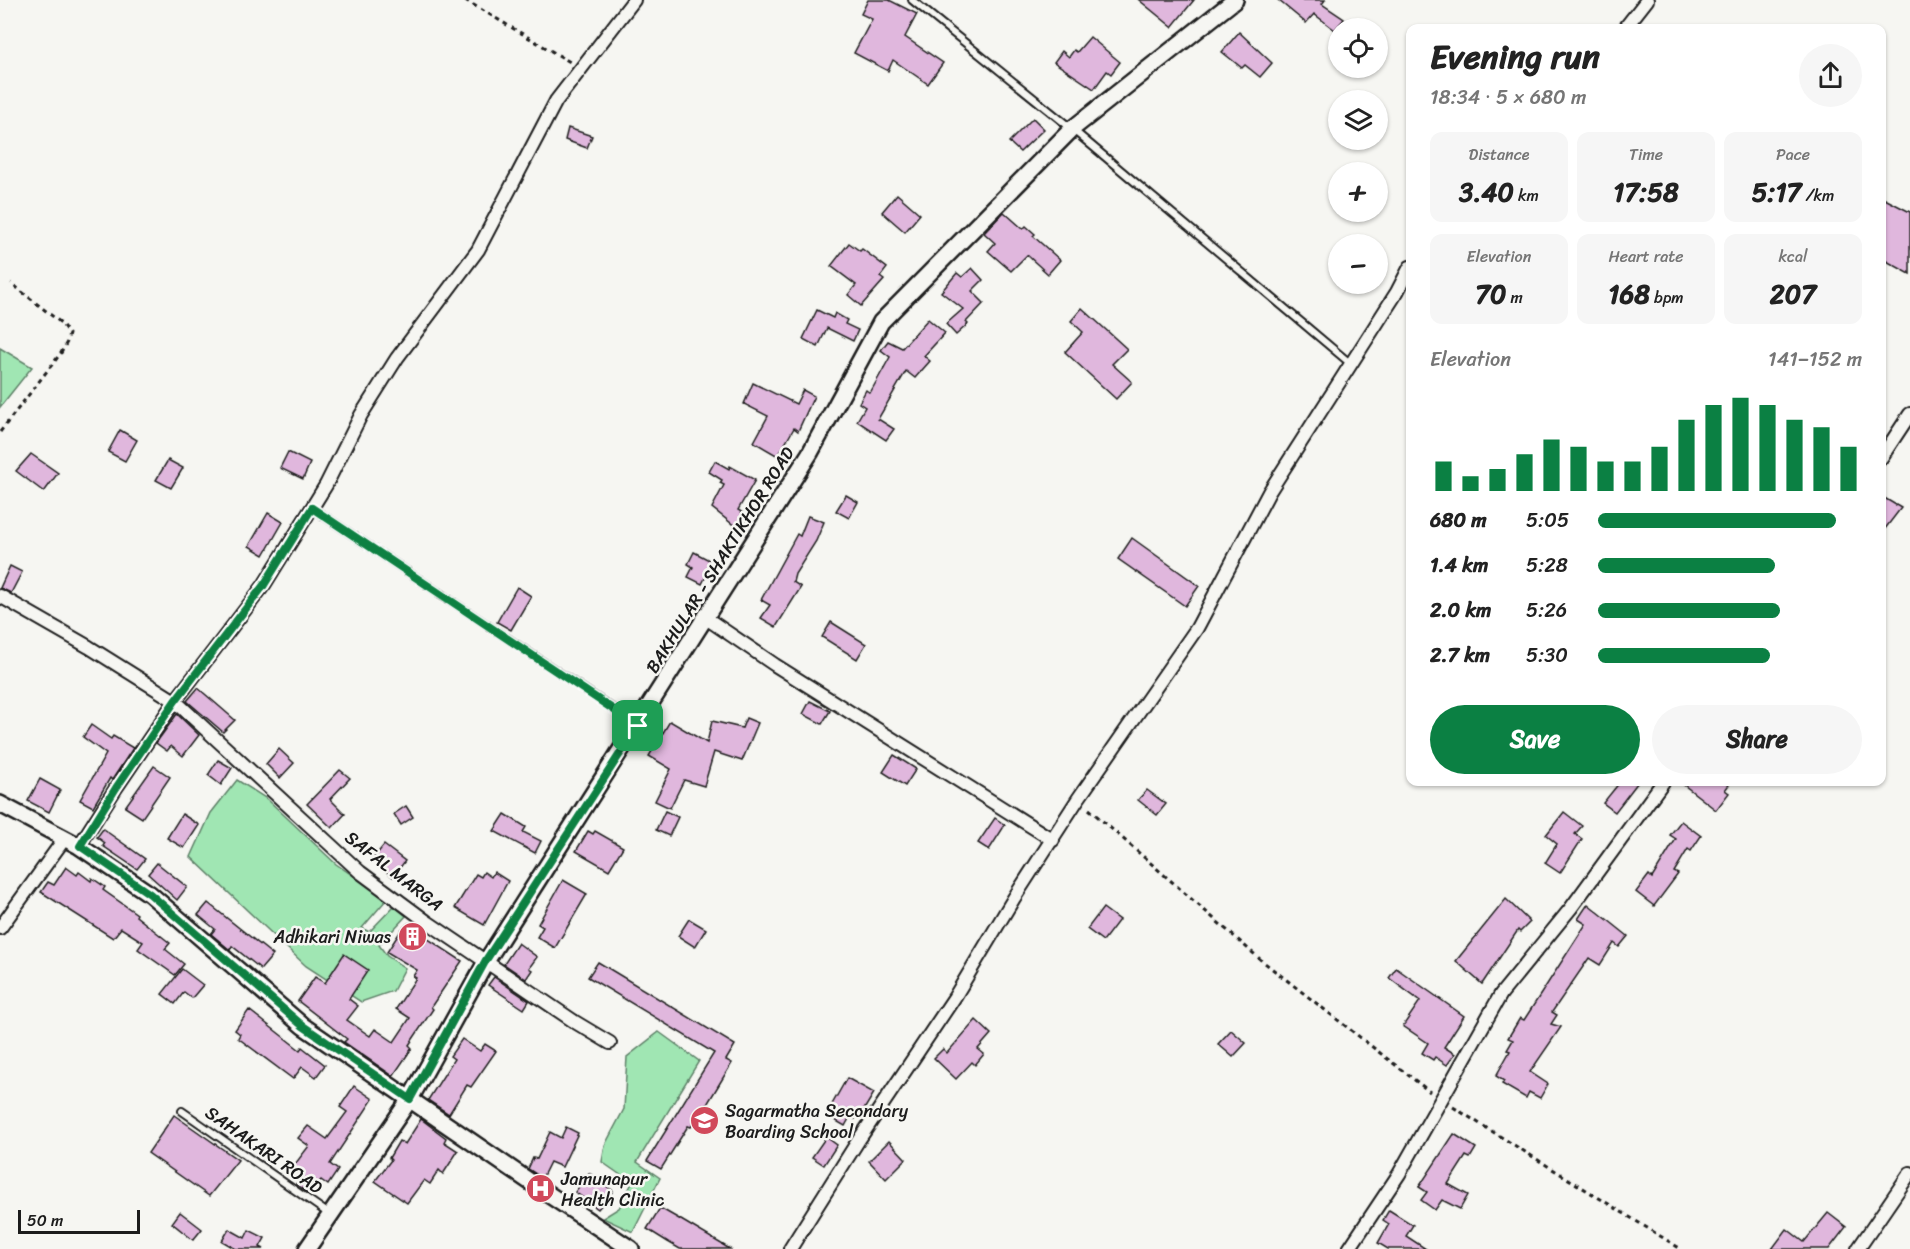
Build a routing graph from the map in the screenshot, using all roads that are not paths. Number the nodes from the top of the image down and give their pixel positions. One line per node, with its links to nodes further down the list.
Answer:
1 (634, 0): 11 (street)
2 (912, 0): 6 (lane)
3 (1235, 0): 6 (street, BAKHULAR - SHAKTIKHOR ROAD)
4 (1647, 0): 5 (street)
5 (1628, 24)
6 (1072, 129): 8 (lane); 13 (street, BAKHULAR - SHAKTIKHOR ROAD)
7 (1406, 275): 8 (street)
8 (1351, 364): 19 (street)
9 (1910, 414): 10 (street)
10 (1886, 450)
11 (312, 508): 14 (street); 15 (lane)
12 (0, 596): 14 (street, SAFAL MARGA)
13 (706, 618): 15 (street, BAKHULAR - SHAKTIKHOR ROAD); 19 (street)
14 (175, 701): 20 (street); 22 (street, SAFAL MARGA)
15 (638, 726): 22 (street, BAKHULAR - SHAKTIKHOR ROAD)
16 (1660, 786): 31 (street)
17 (0, 804): 18 (street)
18 (65, 838): 20 (street); 21 (street)
19 (1053, 840): 30 (street)
20 (80, 846): 24 (street)
21 (0, 928)
22 (486, 960): 23 (street, SAFAL MARGA); 24 (street, BAKHULAR - SHAKTIKHOR ROAD)
23 (610, 1043)
24 (410, 1099): 27 (street, BAKHULAR - SHAKTIKHOR ROAD); 29 (street)
25 (182, 1111): 27 (lane, SAHAKARI ROAD)
26 (1910, 1173): 32 (street)
27 (329, 1215): 28 (street, BAKHULAR - SHAKTIKHOR ROAD)
28 (307, 1249)
29 (631, 1249)
30 (790, 1249)
31 (1349, 1249)
32 (1858, 1249)

